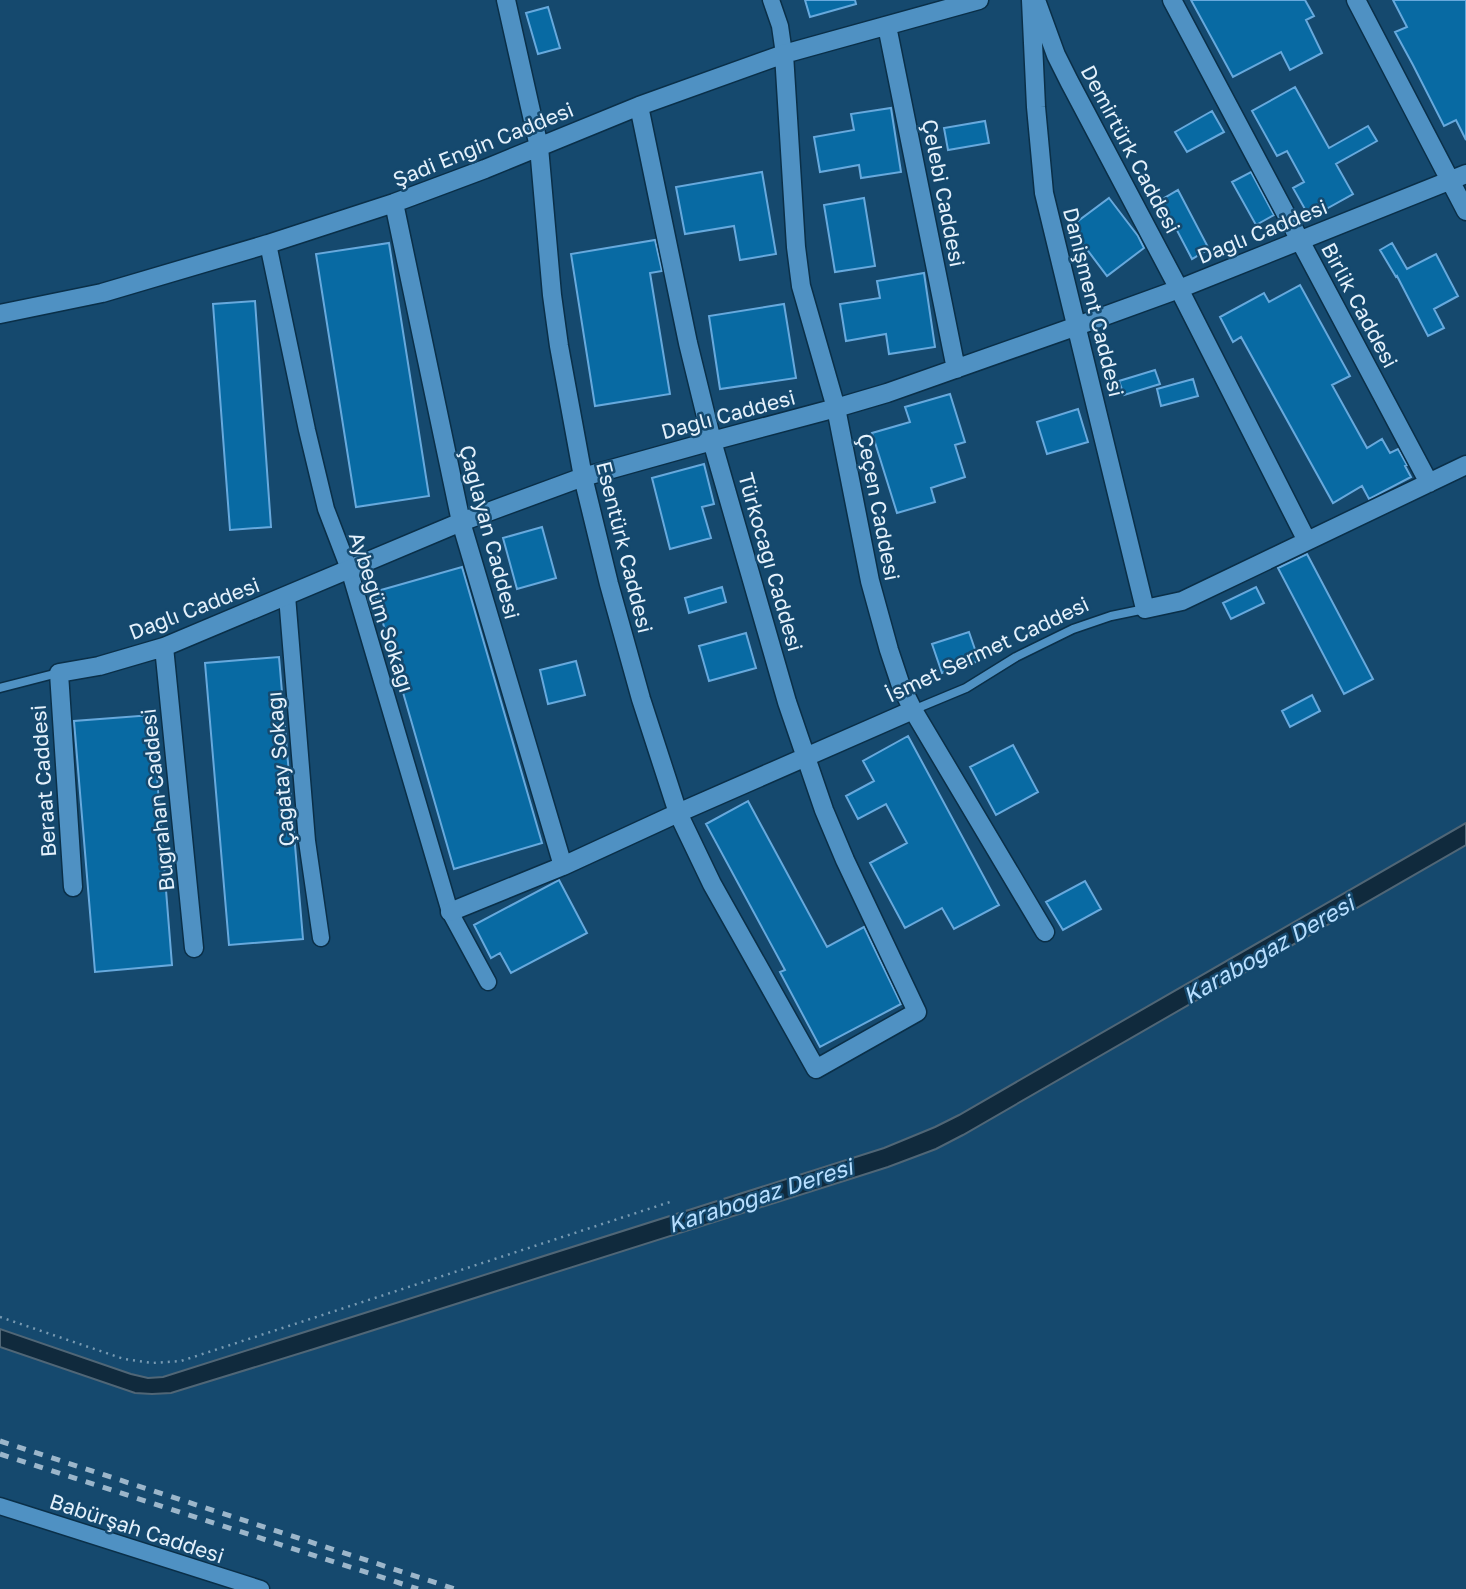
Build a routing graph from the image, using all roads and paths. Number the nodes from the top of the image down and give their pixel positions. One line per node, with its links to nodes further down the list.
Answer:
1 (506, 0): 11 (street, Esentürk Caddesi)
2 (771, 0): 9 (street)
3 (979, 0): 7 (street, Şadi Engin Caddesi)
4 (1033, 0): 17 (street, Demirtürk Caddesi); 19 (street, Danişment Caddesi)
5 (1172, 0): 15 (street, Birlik Caddesi)
6 (1356, 0): 12 (street)
7 (934, 6): 8 (street, Şadi Engin Caddesi)
8 (887, 26): 9 (street, Şadi Engin Caddesi); 20 (street, Çelebi Caddesi)
9 (784, 54): 10 (street, Şadi Engin Caddesi); 21 (street, Çeçen Caddesi)
10 (639, 106): 11 (street, Şadi Engin Caddesi); 22 (street, Türkocağı Caddesi)
11 (539, 146): 13 (street, Şadi Engin Caddesi); 24 (street, Esentürk Caddesi)
12 (1458, 177): 14 (street); 15 (street, Dağlı Caddesi)
13 (394, 203): 16 (street, Şadi Engin Caddesi); 26 (street, Çağlayan Caddesi)
14 (1466, 212)
15 (1300, 240): 17 (street, Dağlı Caddesi); 25 (street, Birlik Caddesi)
16 (268, 244): 18 (street, Şadi Engin Caddesi); 28 (street, Aybegüm Sokağı)
17 (1179, 289): 19 (street, Dağlı Caddesi); 27 (street, Demirtürk Caddesi)
18 (0, 314)
19 (1077, 326): 20 (street, Dağlı Caddesi); 30 (street, Danişment Caddesi)
20 (956, 369): 21 (street, Dağlı Caddesi)
21 (836, 408): 22 (street, Dağlı Caddesi); 34 (street, Çeçen Caddesi)
22 (712, 441): 24 (street, Dağlı Caddesi); 35 (street, Türkocağı Caddesi)
23 (1466, 465): 25 (street, İsmet Sermet Caddesi)
24 (583, 477): 26 (street, Dağlı Caddesi); 36 (street, Esentürk Caddesi)
25 (1429, 483): 27 (street, İsmet Sermet Caddesi)
26 (461, 522): 28 (street, Dağlı Caddesi); 37 (street, Çağlayan Caddesi)
27 (1307, 541): 30 (street, İsmet Sermet Caddesi)
28 (349, 569): 29 (street, Dağlı Caddesi); 39 (street, Aybegüm Sokağı)
29 (287, 596): 31 (street, Dağlı Caddesi); 41 (street, Çağatay Sokağı)
30 (1145, 609): 34 (lane, İsmet Sermet Caddesi)
31 (164, 647): 32 (street, Dağlı Caddesi); 42 (street, Buğrahan Caddesi)
32 (59, 673): 33 (lane, Dağlı Caddesi); 38 (street, Beraat Caddesi)
33 (0, 688)
34 (913, 710): 35 (street, İsmet Sermet Caddesi); 40 (street, Çeçen Caddesi)
35 (804, 756): 36 (street, İsmet Sermet Caddesi); 44 (street, Türkocağı Caddesi)
36 (678, 813): 37 (street, İsmet Sermet Caddesi); 44 (street, Esentürk Caddesi)
37 (563, 866): 39 (street, İsmet Sermet Caddesi)
38 (72, 887)
39 (450, 912): 43 (street, Aybegüm Sokağı)
40 (1045, 932)
41 (321, 938)
42 (194, 948)
43 (488, 982)
44 (816, 1069)
45 (670, 1202): 46 (path)
46 (0, 1317)
47 (0, 1506): 48 (street, Babürşah Caddesi)
48 (261, 1589)

